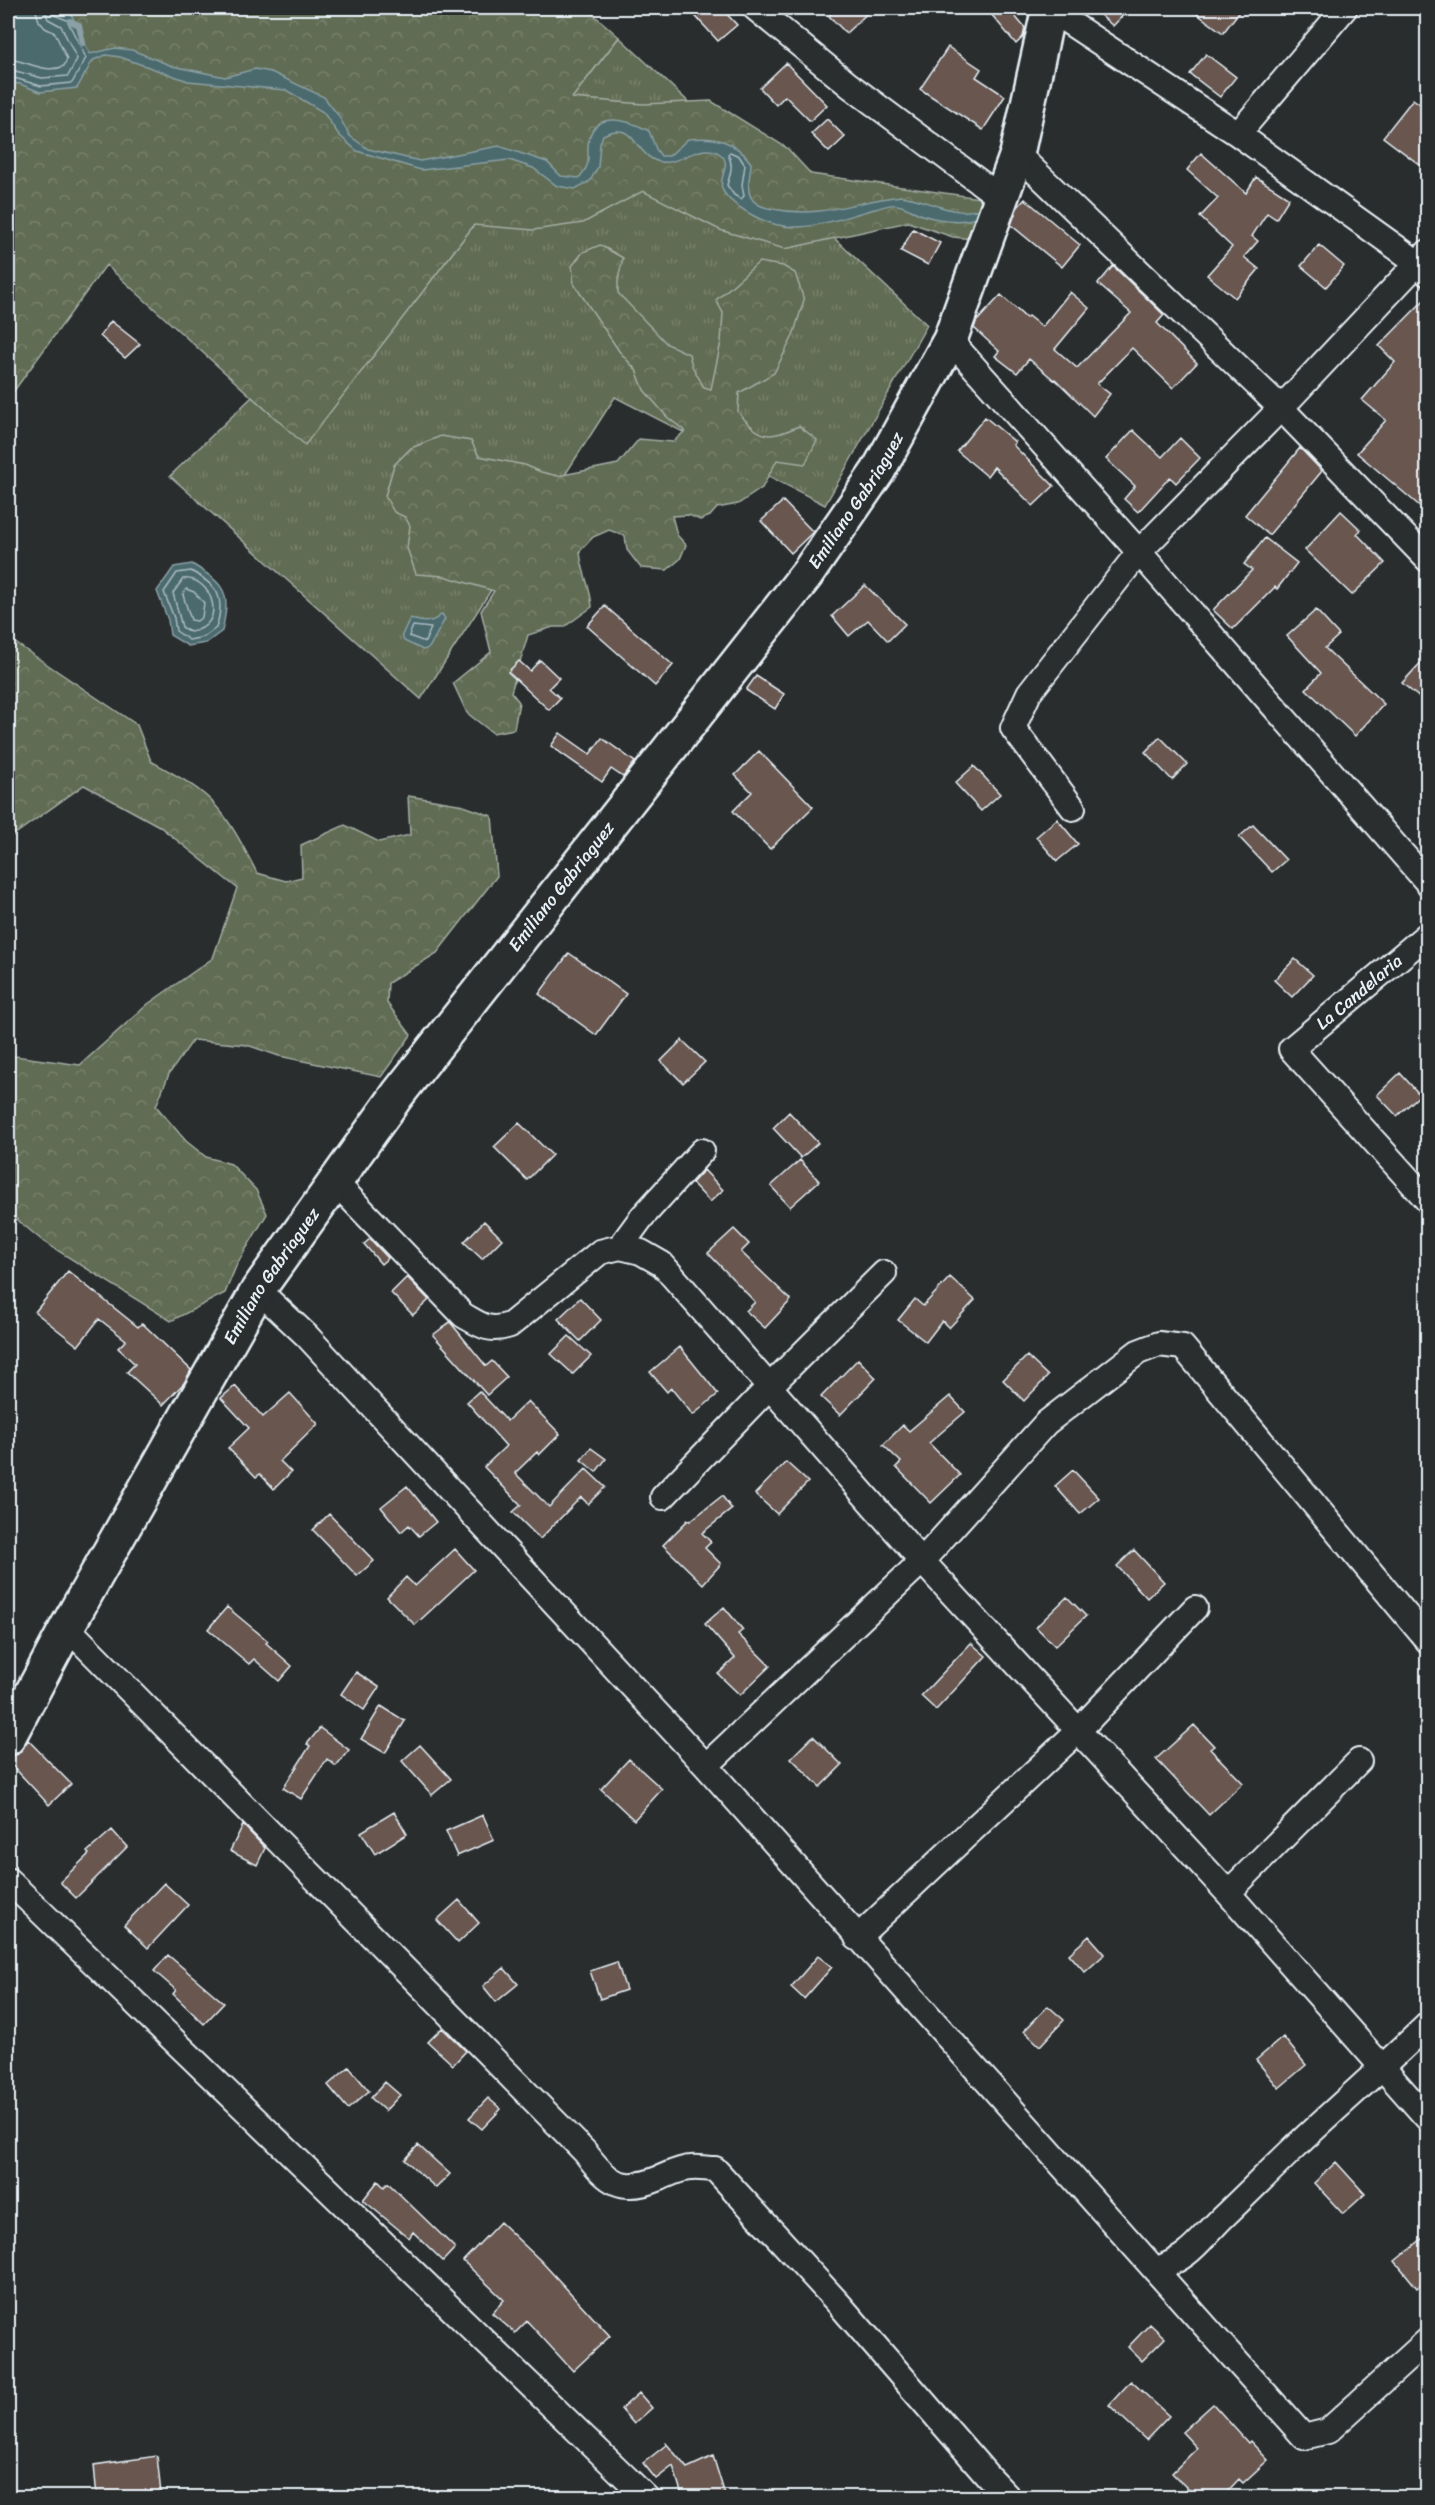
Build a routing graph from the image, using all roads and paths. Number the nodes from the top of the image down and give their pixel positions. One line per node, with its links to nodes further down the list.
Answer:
1 (755, 8): 6 (street)
2 (1049, 8): 4 (street); 5 (main road, Emiliano Gabriaguez)
3 (1345, 8): 4 (street)
4 (1238, 134): 7 (street)
5 (1017, 154): 6 (main road, Emiliano Gabriaguez); 9 (street)
6 (1001, 198): 8 (main road, Emiliano Gabriaguez)
7 (1424, 263): 9 (street)
8 (950, 340): 10 (street); 16 (main road, Emiliano Gabriaguez)
9 (1281, 408): 10 (street); 11 (street)
10 (1139, 552): 12 (street); 13 (street)
11 (1428, 560)
12 (1073, 808)
13 (1428, 883)
14 (1428, 934): 17 (street, La Candelaria)
15 (702, 1151): 18 (street)
16 (336, 1183): 18 (street); 20 (main road, Emiliano Gabriaguez)
17 (1428, 1201)
18 (620, 1247): 21 (street)
19 (884, 1274): 21 (street)
20 (258, 1290): 25 (main road, Emiliano Gabriaguez); 30 (street)
21 (770, 1386): 22 (street); 23 (street)
22 (663, 1497)
23 (922, 1561): 26 (street); 27 (street); 30 (street)
24 (1195, 1608): 27 (street)
25 (67, 1627): 28 (main road, Emiliano Gabriaguez); 40 (street)
26 (1428, 1641)
27 (1078, 1731): 32 (street); 33 (street)
28 (8, 1738)
29 (1359, 1761): 32 (street)
30 (706, 1766): 33 (street)
31 (8, 1880): 39 (street)
32 (1228, 1893): 35 (street)
33 (857, 1938): 37 (street)
34 (1428, 2024): 35 (street)
35 (1384, 2067): 36 (street); 37 (street)
36 (1428, 2119)
37 (1155, 2270): 38 (street)
38 (1428, 2340)
39 (647, 2498)
40 (1009, 2498)

